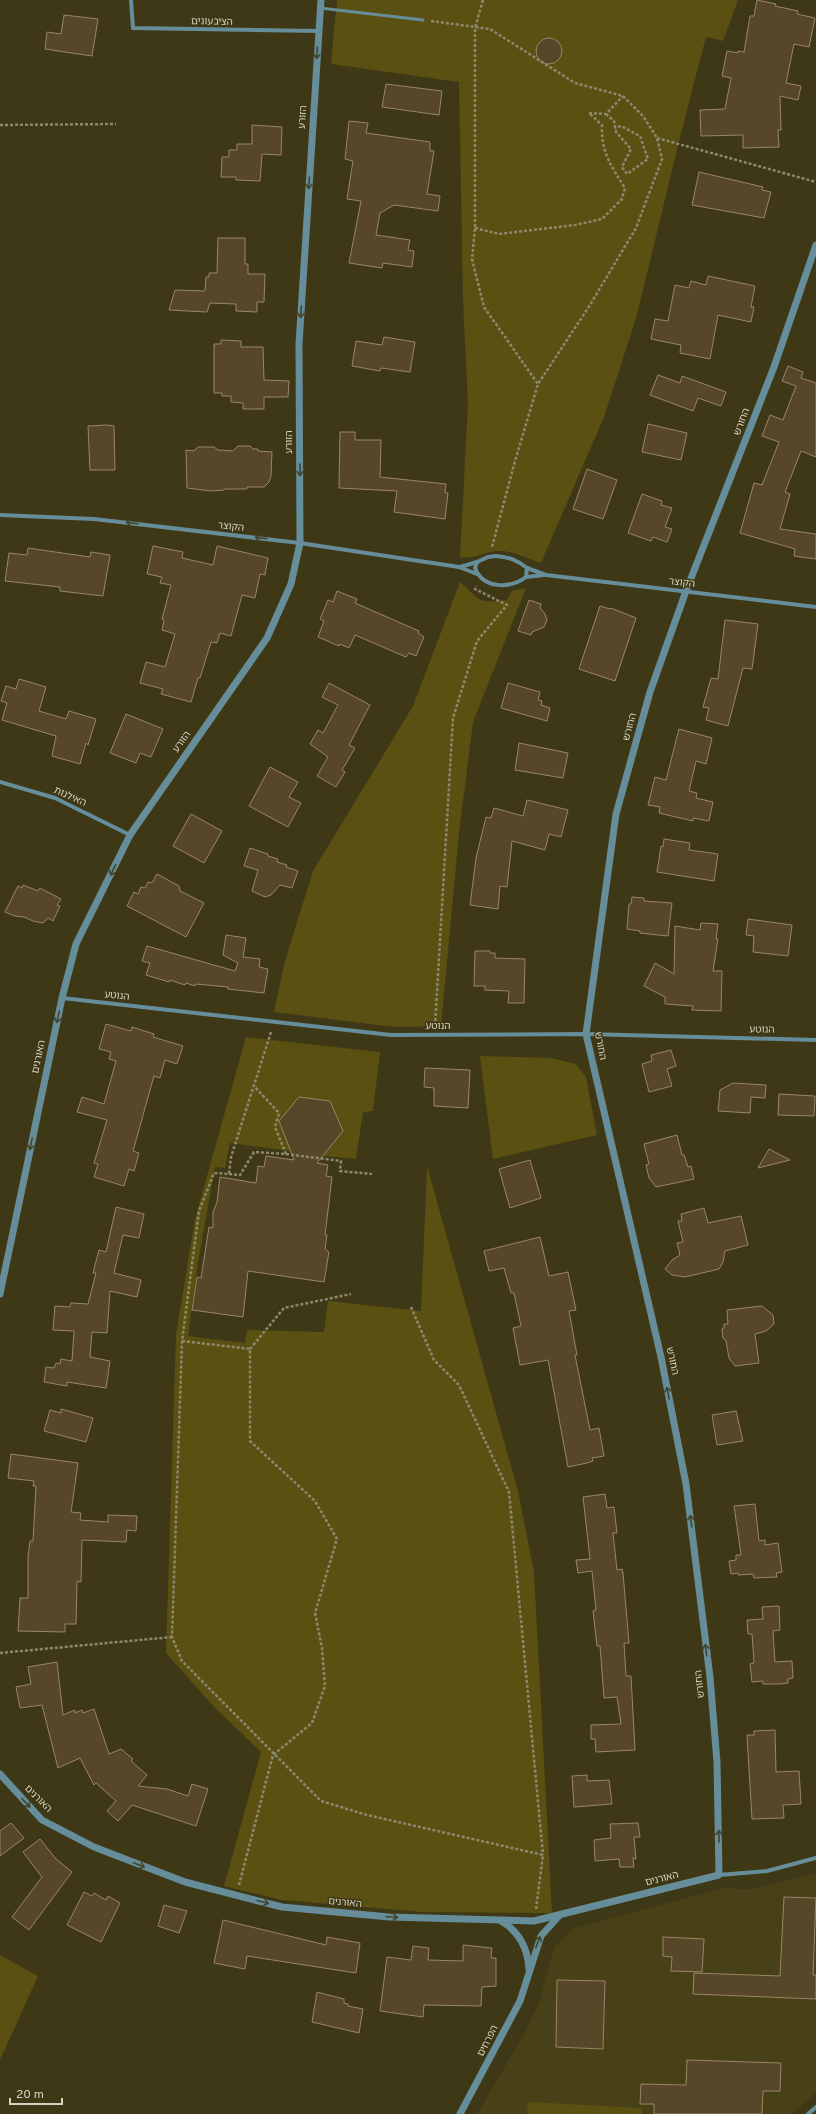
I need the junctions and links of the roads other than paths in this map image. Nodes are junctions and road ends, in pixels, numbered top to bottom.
1 (132, 0) edge
2 (321, 4) edge
3 (423, 20) road end
4 (319, 31) junction
5 (816, 245) edge
6 (0, 515) edge
7 (300, 543) junction
8 (477, 562) junction
9 (459, 567) junction
10 (527, 568) junction
11 (477, 574) junction
12 (546, 575) junction
13 (526, 577) junction
14 (686, 592) junction
15 (816, 607) edge
16 (0, 782) edge
17 (130, 835) junction
18 (62, 998) junction
19 (586, 1034) junction
20 (816, 1040) edge
21 (0, 1294) edge
22 (0, 1774) edge
23 (816, 1858) edge
24 (719, 1875) junction
25 (559, 1916) junction
26 (499, 1920) junction
27 (529, 1975) junction
28 (816, 2107) edge
29 (460, 2114) edge
30 (808, 2114) edge

1 - 4 street, הציבעונים
2 - 3 lane
2 - 4 street, הזורע
4 -> 7 street, הזורע
5 - 14 street, החורש
7 -> 6 street, הקוצר
7 - 9 street, הקוצר
7 - 17 street, הזורע
8 - 9 street, הקוצר
8 - 10 street, הקוצר
8 - 11 street
9 - 11 street, הקוצר
10 - 12 street, הקוצר
10 - 13 street
11 - 13 street, הקוצר
12 - 13 street, הקוצר
12 - 14 street, הקוצר
14 - 15 street, הקוצר
14 - 19 street, החורש
16 - 17 street, האילנות
17 -> 18 street, האורנים
18 - 19 street, הנוטע
18 -> 21 street, האורנים
19 - 20 street, הנוטע
24 -> 19 street, החורש
22 -> 26 street, האורנים
23 - 24 street
24 - 25 street, האורנים
25 - 26 street, האורנים
27 -> 25 street, הפרחים
26 - 27 street, הפרחים
27 - 29 street, הפרחים
28 - 30 street

